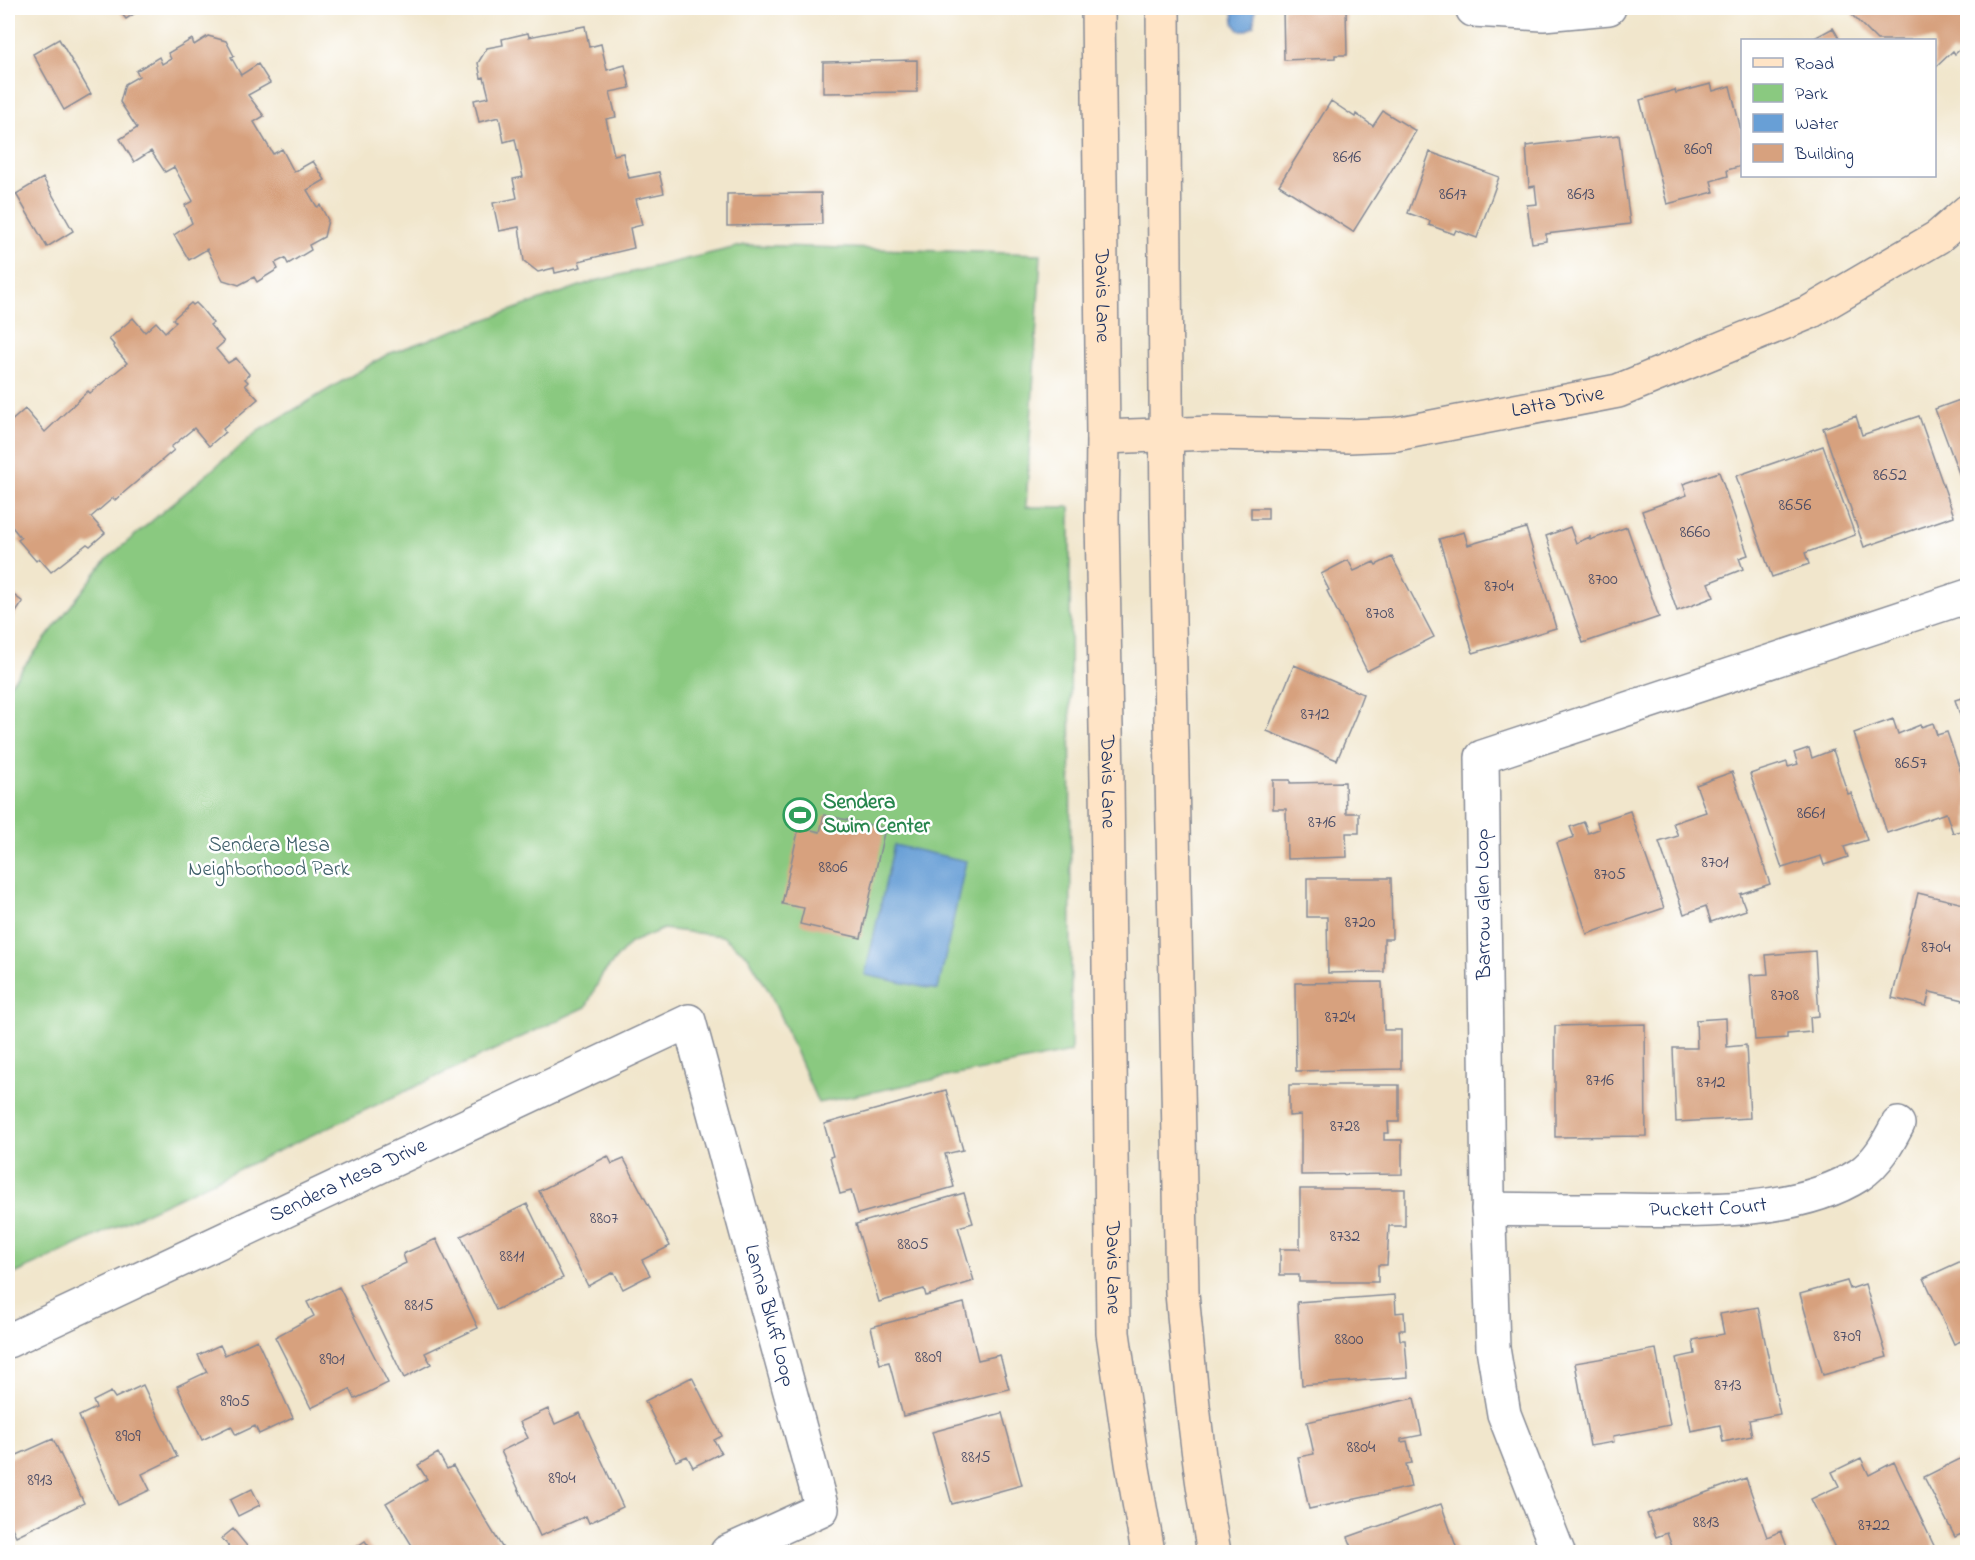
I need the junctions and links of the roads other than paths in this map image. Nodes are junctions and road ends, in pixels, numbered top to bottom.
1 (1098, 8) edge
2 (1163, 8) edge
3 (1609, 8) edge
4 (1473, 9) edge
5 (1968, 212) edge
6 (1167, 435) junction
7 (1103, 437) junction
8 (1968, 596) edge
9 (689, 1021) joint
10 (1898, 1124) dead end
11 (1488, 1209) junction
12 (8, 1341) edge
13 (727, 1552) edge
14 (1148, 1552) edge
15 (1214, 1552) edge
16 (1558, 1552) edge

1 - 7 main road, Davis Lane
2 - 6 main road
3 - 4 street
5 - 6 main road, Latta Drive
6 - 7 main road, Latta Drive
6 - 15 main road
7 - 14 main road, Davis Lane
8 - 11 street, Barrow Glen Loop
9 - 12 street, Sendera Mesa Drive
9 - 13 street, Lanna Bluff Loop
10 - 11 street, Puckett Court
11 - 16 street, Barrow Glen Loop

